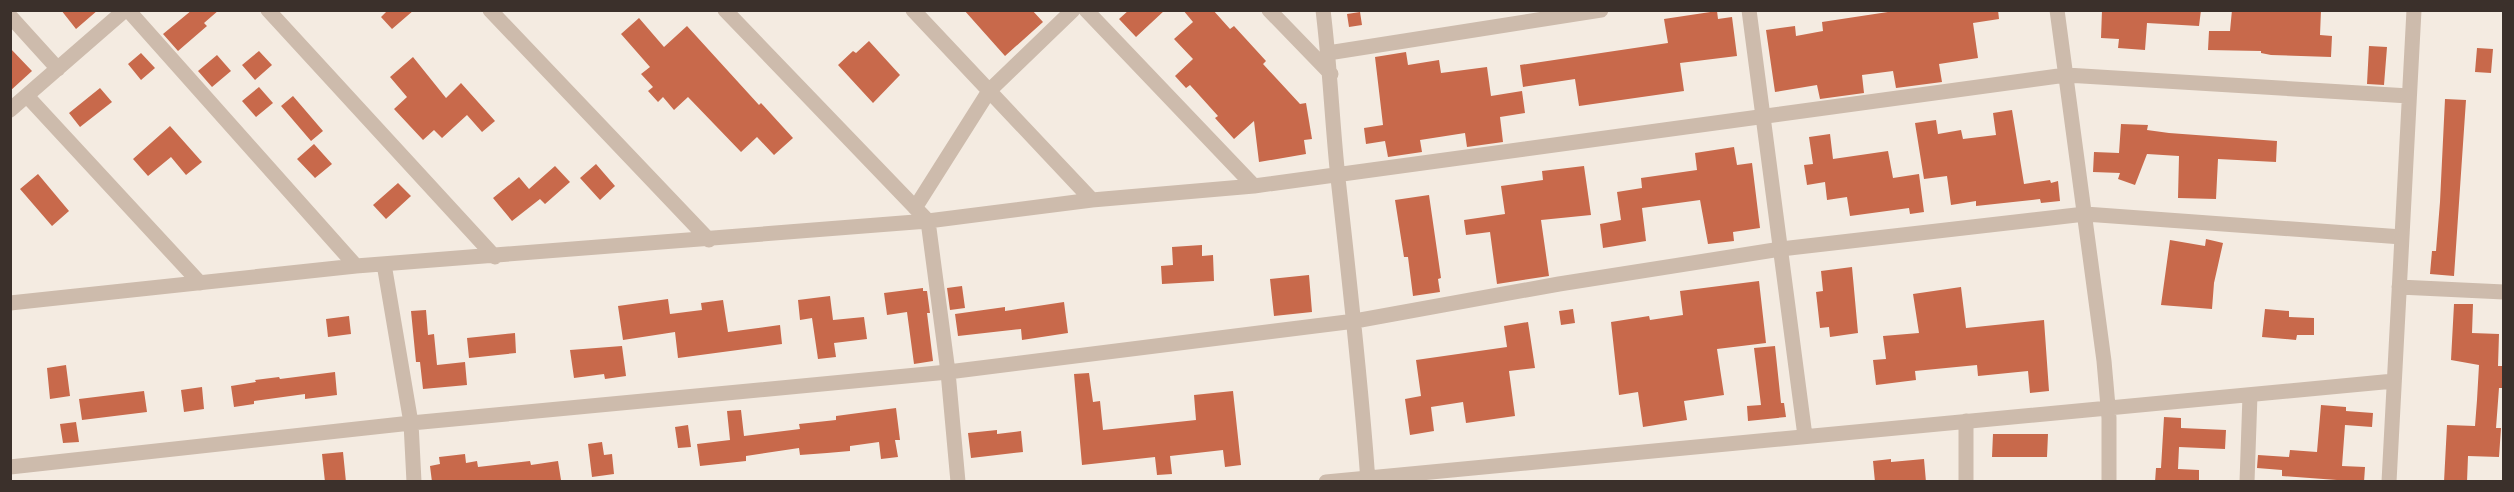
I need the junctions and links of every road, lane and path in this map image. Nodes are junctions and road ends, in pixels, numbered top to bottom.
1 (126, 10) edge
2 (268, 10) edge
3 (490, 10) edge
4 (725, 10) edge
5 (913, 10) edge
6 (1073, 10) edge
7 (1086, 10) edge
8 (1269, 10) edge
9 (1323, 10) edge
10 (1601, 10) edge
11 (1749, 10) edge
12 (2057, 10) edge
13 (2414, 10) edge
14 (10, 16) edge
15 (1328, 53) junction
16 (58, 69) junction
17 (1331, 74) junction
18 (2066, 75) junction
19 (989, 91) junction
20 (27, 96) junction
21 (2409, 96) junction
22 (10, 110) edge
23 (1764, 118) junction
24 (1337, 175) junction
25 (1254, 186) junction
26 (1092, 200) junction
27 (915, 208) junction
28 (2085, 214) junction
29 (928, 221) junction
30 (2402, 237) junction
31 (709, 240) junction
32 (1780, 249) junction
33 (495, 256) junction
34 (384, 264) junction
35 (356, 267) junction
36 (200, 283) junction
37 (2399, 287) junction
38 (2504, 292) edge
39 (10, 303) edge
40 (1355, 321) junction
41 (948, 372) junction
42 (2394, 381) junction
43 (2250, 394) junction
44 (2108, 408) junction
45 (1966, 422) junction
46 (411, 423) junction
47 (1805, 436) junction
48 (10, 466) edge
49 (1477, 467) junction
50 (1365, 480) edge
51 (414, 482) edge
52 (958, 482) edge
53 (1326, 482) edge
54 (1487, 482) edge
55 (1966, 482) edge
56 (2109, 482) edge
57 (2247, 482) edge
58 (2389, 482) edge

1 - 16 street
1 - 35 street
2 - 33 street
3 - 31 street
4 - 27 street
5 - 19 street
6 - 19 street
7 - 25 street
8 - 17 street
9 - 15 street
10 - 15 street
11 - 23 street
12 - 18 street
13 - 21 street
14 - 16 street
15 - 17 street
16 - 20 street
17 - 24 street
18 - 21 street
18 - 23 street
18 - 28 street
19 - 26 street
19 - 27 street
20 - 22 street
20 - 36 street
21 - 30 street
23 - 24 street
23 - 32 street
24 - 25 street
24 - 40 street
25 - 26 street
26 - 29 street
27 - 29 street
28 - 30 street
28 - 32 street
28 - 44 street
29 - 31 street
29 - 41 street
30 - 37 street
31 - 33 street
32 - 40 street
32 - 47 street
33 - 34 street
34 - 35 street
34 - 46 street
35 - 36 street
36 - 39 street
37 - 38 street
37 - 42 street
40 - 41 street
40 - 50 street
41 - 46 street
41 - 52 street
42 - 43 street
42 - 58 street
43 - 44 street
43 - 57 street
44 - 45 street
44 - 56 street
45 - 47 street
45 - 55 street
46 - 48 street
46 - 51 street
47 - 49 street
49 - 50 street
49 - 54 street
50 - 53 street

